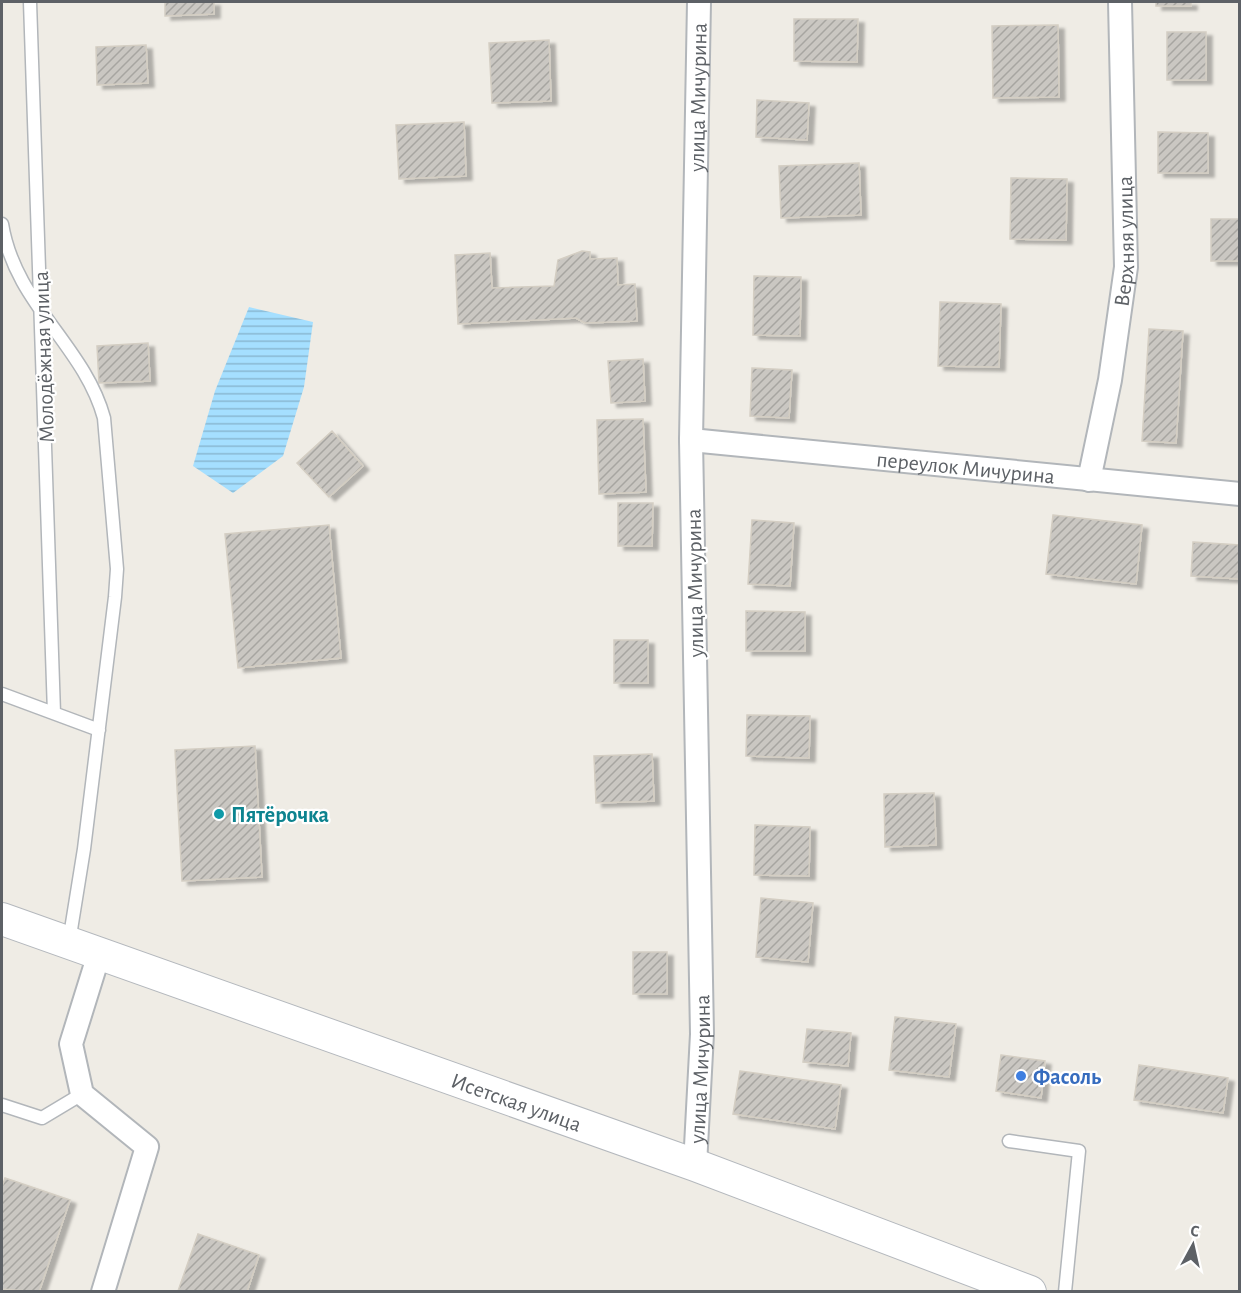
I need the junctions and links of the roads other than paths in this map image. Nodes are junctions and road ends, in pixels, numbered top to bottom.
1 (30, 2) edge
2 (699, 2) edge
3 (1120, 2) edge
4 (2, 224) edge
5 (42, 316) junction
6 (691, 440) junction
7 (1089, 480) junction
8 (1239, 494) edge
9 (2, 694) edge
10 (54, 713) junction
11 (99, 730) junction
12 (2, 919) edge
13 (69, 943) junction
14 (99, 954) junction
15 (82, 1094) junction
16 (2, 1105) edge
17 (1009, 1141) dead end
18 (695, 1165) junction
19 (103, 1292) edge
20 (1030, 1292) edge
21 (1065, 1292) edge

1 - 5 lane, Молодёжная улица
2 - 6 street, улица Мичурина
3 - 7 street, Верхняя улица
4 - 5 lane
5 - 10 lane, Молодёжная улица
5 - 11 lane
6 - 7 street, переулок Мичурина
6 - 18 street, улица Мичурина
7 - 8 street, переулок Мичурина
9 - 10 lane
10 - 11 lane
11 - 13 lane
12 - 13 main road, Исетская улица
13 - 14 main road, Исетская улица
14 - 15 street
14 - 18 main road, Исетская улица
15 - 16 lane
15 - 19 street
17 - 21 lane
18 - 20 main road, Исетская улица

